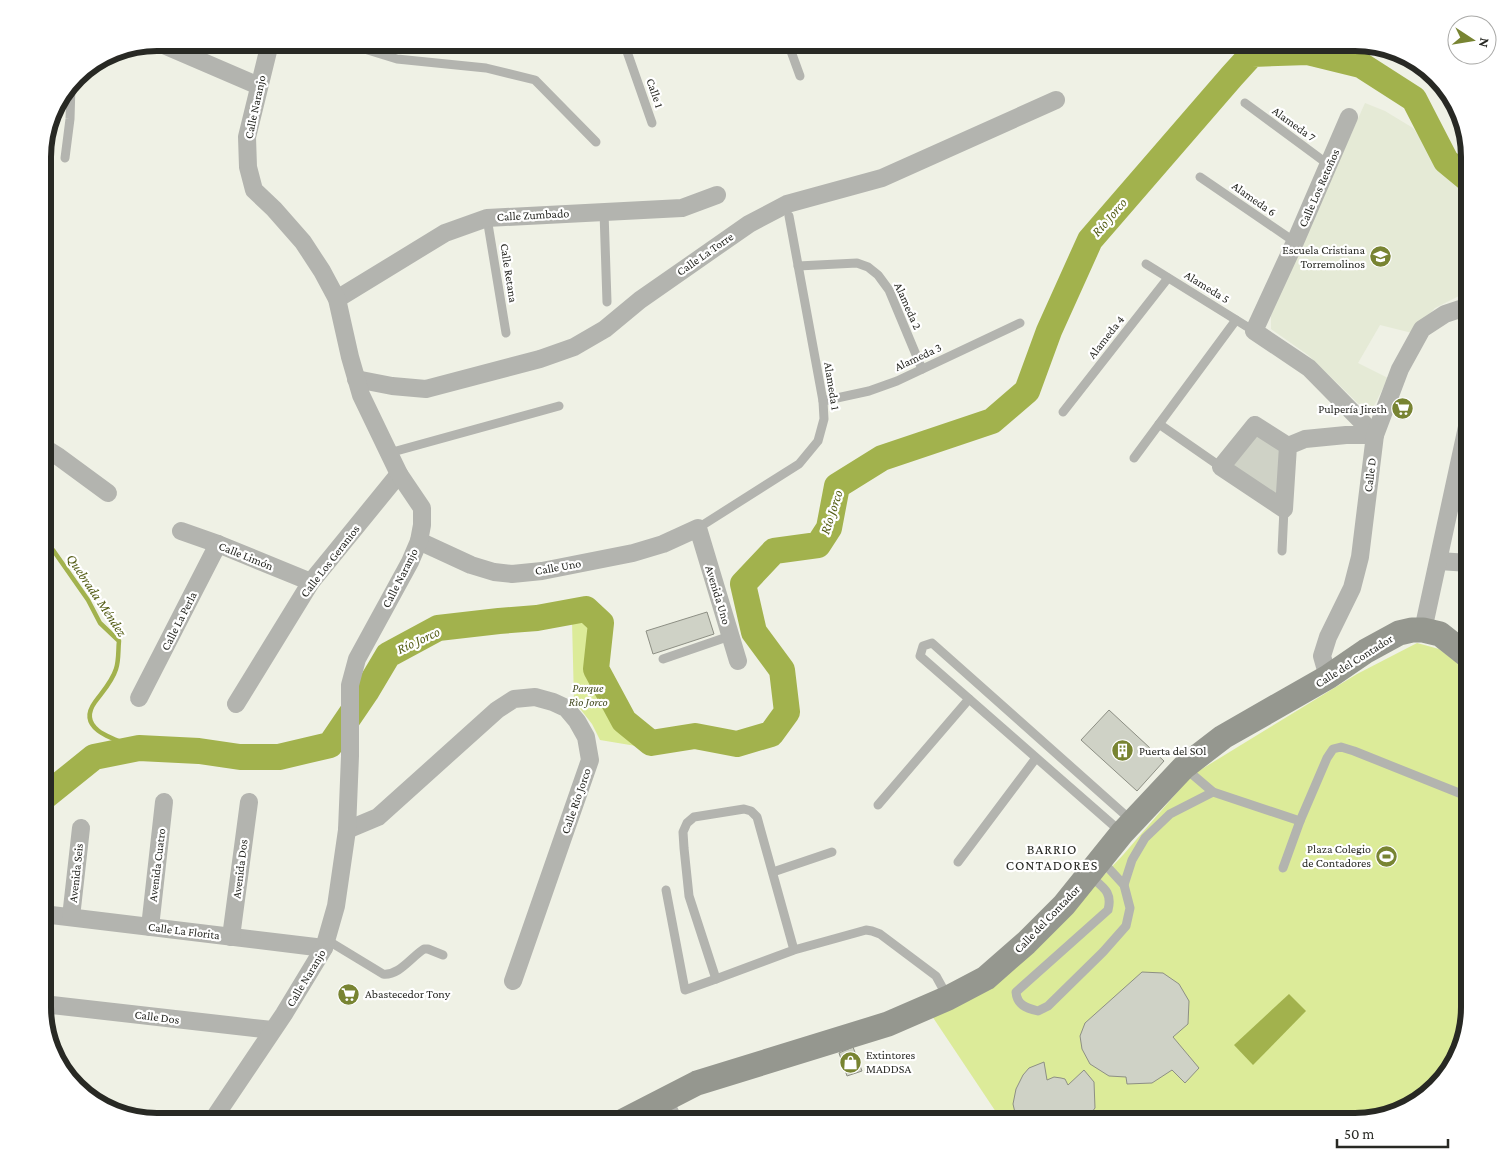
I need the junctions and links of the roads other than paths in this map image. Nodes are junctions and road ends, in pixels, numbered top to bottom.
1 (179, 51) edge
2 (268, 51) edge
3 (373, 51) edge
4 (627, 51) edge
5 (791, 51) edge
6 (800, 76) dead end
7 (259, 86) junction
8 (70, 97) edge
9 (1056, 100) dead end
10 (1245, 103) dead end
11 (1349, 118) dead end
12 (652, 123) dead end
13 (596, 142) dead end
14 (65, 158) dead end
15 (1329, 165) junction
16 (1200, 177) dead end
17 (717, 195) dead end
18 (604, 212) junction
19 (789, 216) dead end
20 (487, 218) junction
21 (1295, 242) junction
22 (1146, 264) dead end
23 (798, 266) junction
24 (1168, 278) junction
25 (337, 299) junction
26 (607, 302) dead end
27 (1461, 309) edge
28 (1236, 320) junction
29 (1020, 323) dead end
30 (1254, 331) junction
31 (506, 333) dead end
32 (922, 369) junction
33 (356, 379) junction
34 (823, 401) junction
35 (559, 406) dead end
36 (1063, 412) dead end
37 (1159, 424) junction
38 (1375, 435) junction
39 (1288, 446) junction
40 (51, 452) edge
41 (389, 454) junction
42 (1461, 456) edge
43 (1134, 458) dead end
44 (1221, 467) junction
45 (399, 474) junction
46 (108, 493) dead end
47 (1284, 509) junction
48 (698, 528) junction
49 (181, 531) dead end
50 (419, 541) junction
51 (218, 544) junction
52 (1282, 551) dead end
53 (1439, 561) junction
54 (1461, 562) edge
55 (311, 582) junction
56 (1423, 630) junction
57 (730, 636) junction
58 (1461, 650) edge
59 (663, 659) dead end
60 (738, 661) dead end
61 (1328, 677) junction
62 (139, 698) dead end
63 (969, 699) junction
64 (236, 704) dead end
65 (1036, 758) junction
66 (1184, 766) junction
67 (1213, 792) junction
68 (1461, 793) edge
69 (164, 802) dead end
70 (249, 802) dead end
71 (878, 805) dead end
72 (1300, 821) junction
73 (1127, 827) junction
74 (81, 828) dead end
75 (347, 830) junction
76 (832, 852) dead end
77 (958, 862) dead end
78 (1095, 867) junction
79 (1283, 868) dead end
80 (773, 872) junction
81 (1124, 885) junction
82 (666, 890) dead end
83 (51, 915) edge
84 (71, 917) junction
85 (150, 927) junction
86 (232, 937) junction
87 (326, 944) junction
88 (794, 950) junction
89 (443, 956) dead end
90 (716, 978) junction
91 (513, 981) dead end
92 (948, 998) junction
93 (51, 1005) edge
94 (272, 1030) junction
95 (669, 1111) edge
96 (218, 1113) edge

1 - 7 street
2 - 7 street, Calle Naranjo
3 - 13 lane
4 - 12 lane, Calle 1
5 - 6 lane
7 - 25 street, Calle Naranjo
8 - 14 lane
9 - 33 street, Calle La Torre
10 - 15 lane, Alameda 7
11 - 15 street, Calle Los Retoños
15 - 21 street, Calle Los Retoños
16 - 21 lane, Alameda 6
17 - 18 street, Calle Zumbado
18 - 20 street, Calle Zumbado
18 - 26 lane
19 - 23 lane, Alameda 1
20 - 25 street, Calle Zumbado
20 - 31 lane, Calle Retana
21 - 30 street, Calle Los Retoños
22 - 24 lane, Alameda 5
23 - 32 lane, Alameda 2
23 - 34 lane, Alameda 1
24 - 28 lane, Alameda 5
24 - 36 lane, Alameda 4
25 - 33 street, Calle Naranjo
27 - 38 street, Calle D
28 - 30 lane, Alameda 5
28 - 37 lane
29 - 32 lane, Alameda 3
30 - 38 street
32 - 34 lane, Alameda 3
33 - 41 street, Calle Naranjo
34 - 48 lane, Alameda 1
35 - 41 lane
37 - 43 lane
37 - 44 lane
38 - 39 street
38 - 61 street, Calle D
39 - 44 street
39 - 47 street
40 - 46 street
41 - 45 street, Calle Naranjo
42 - 53 street
44 - 47 street
45 - 50 street, Calle Naranjo
45 - 55 street, Calle Los Geranios
47 - 52 lane
48 - 50 street, Calle Uno
48 - 57 street, Avenida Uno
49 - 51 street, Calle Limón
50 - 75 street, Calle Naranjo
51 - 55 street, Calle Limón
51 - 62 street, Calle La Perla
53 - 54 street
53 - 56 street
55 - 64 street, Calle Los Geranios
56 - 58 street, Calle del Contador
56 - 61 street, Calle del Contador
57 - 59 lane
57 - 60 street, Avenida Uno
61 - 66 street, Calle del Contador
63 - 65 lane
63 - 71 lane
63 - 73 lane
65 - 73 lane
65 - 77 lane
66 - 67 lane
66 - 73 street, Calle del Contador
67 - 72 lane
67 - 81 lane
68 - 72 lane
69 - 85 street, Avenida Cuatro
70 - 86 street, Avenida Dos
72 - 79 lane
73 - 78 street, Calle del Contador
74 - 84 street, Avenida Seis
75 - 87 street, Calle Naranjo
75 - 91 street, Calle Río Jorco
76 - 80 lane
78 - 81 lane
78 - 81 lane
78 - 92 street, Calle del Contador
80 - 88 lane
80 - 90 lane
82 - 90 lane
83 - 84 street, Calle La Florita
84 - 85 street, Calle La Florita
85 - 86 street, Calle La Florita
86 - 87 street, Calle La Florita
87 - 89 lane
87 - 94 street, Calle Naranjo
88 - 90 lane
88 - 92 lane
92 - 95 street, Calle del Contador
93 - 94 street, Calle Dos
94 - 96 street, Calle Naranjo

